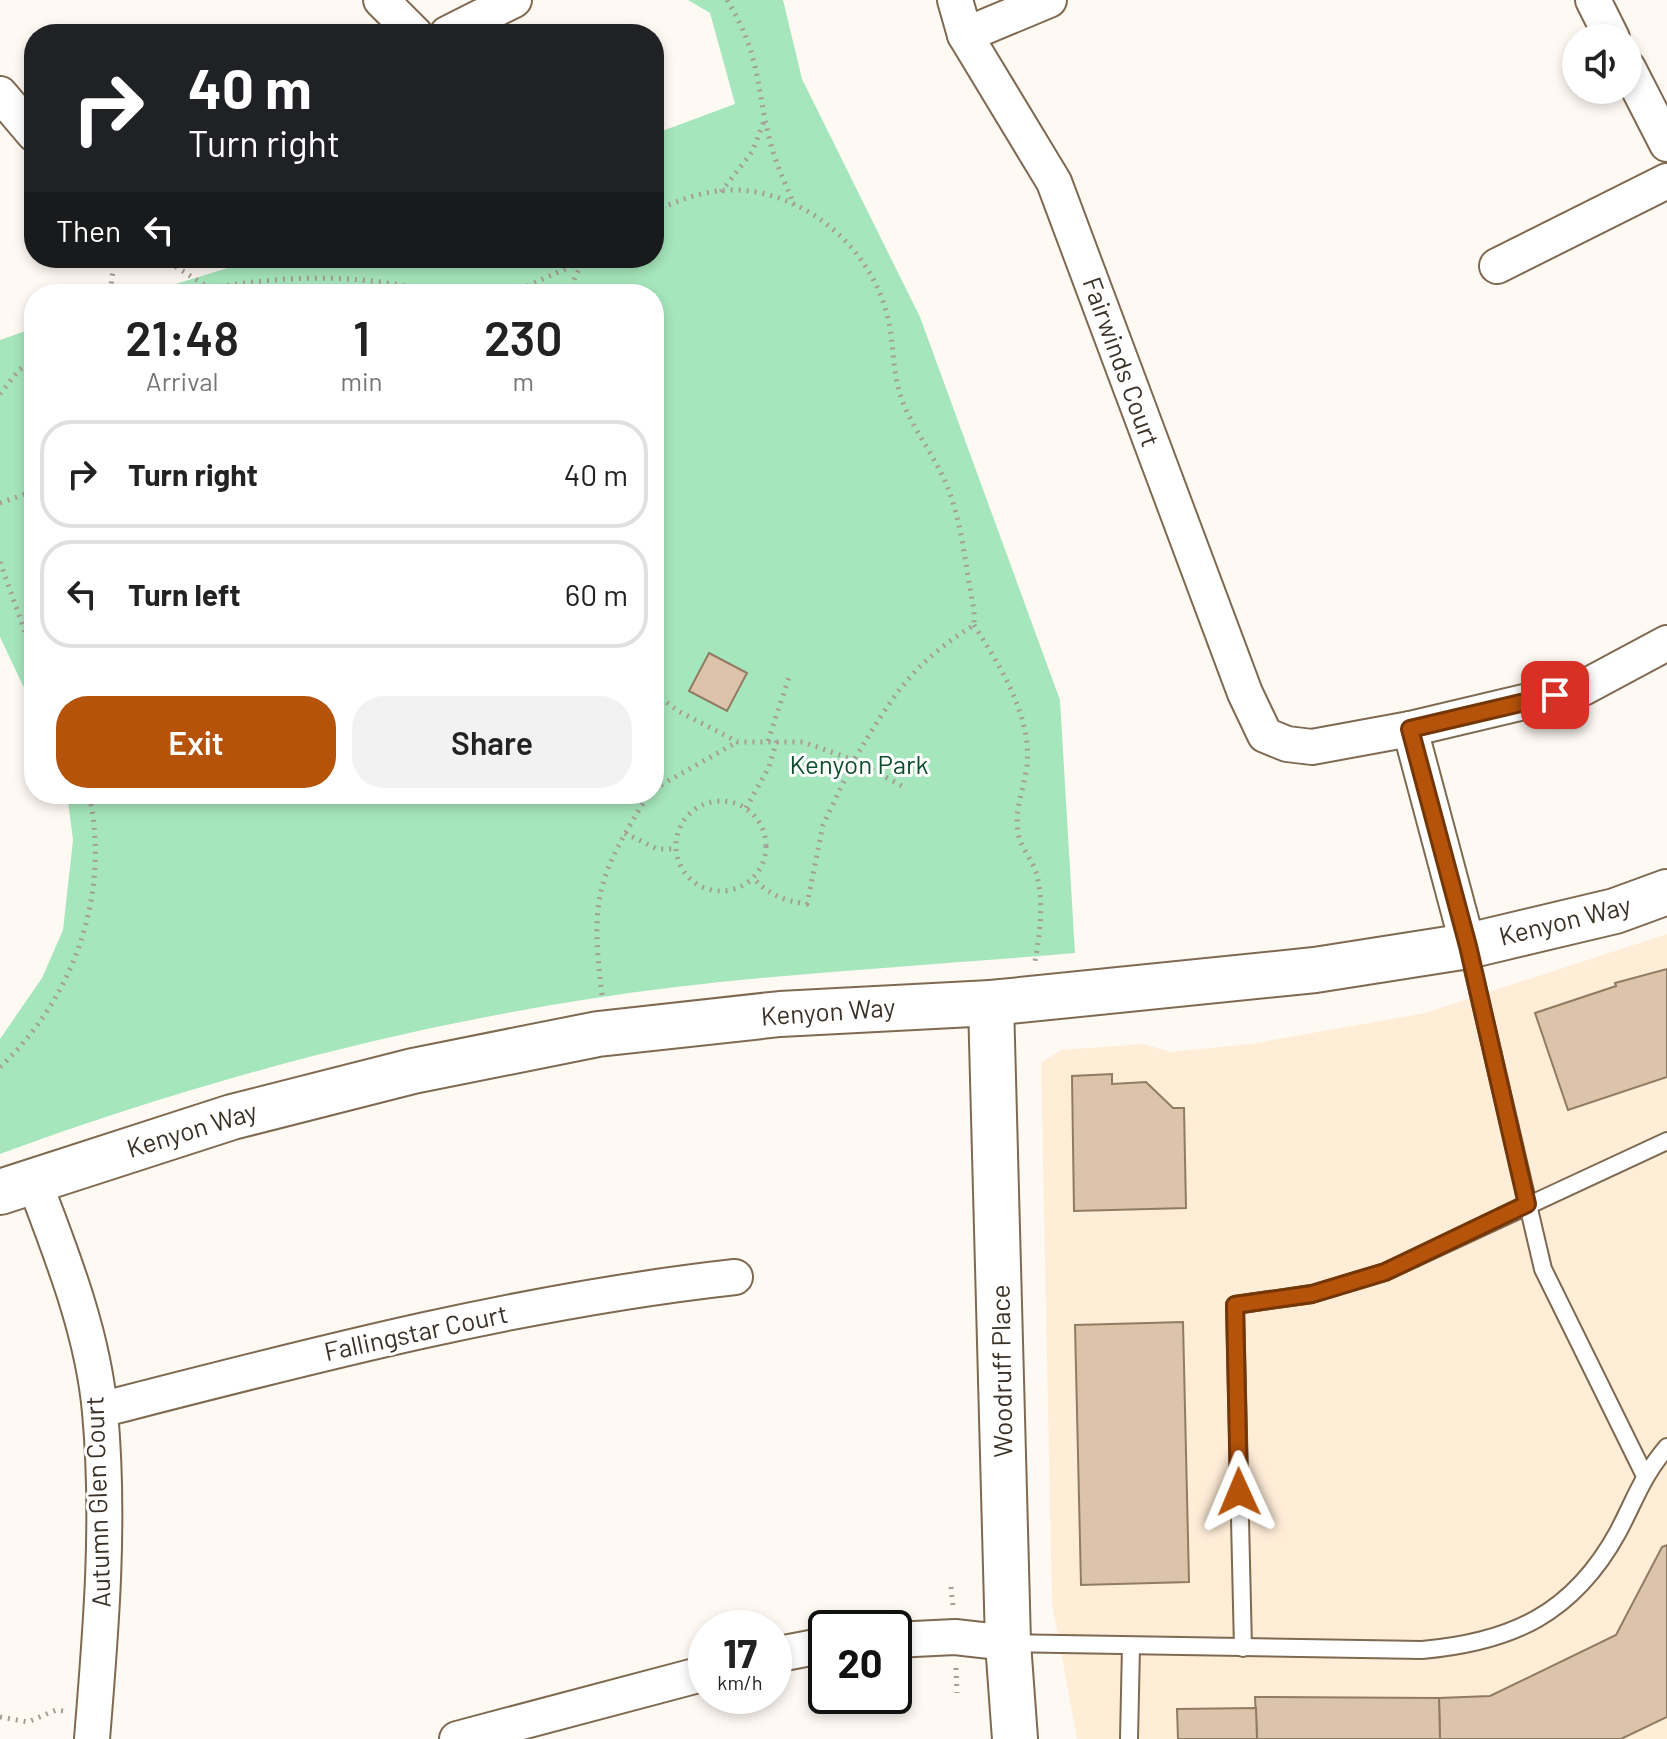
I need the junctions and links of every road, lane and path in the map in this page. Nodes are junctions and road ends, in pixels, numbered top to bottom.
1 (381, 0) edge
2 (514, 0) edge
3 (727, 0) edge
4 (955, 0) edge
5 (1049, 0) edge
6 (1593, 0) edge
7 (405, 24) edge
8 (467, 24) edge
9 (1605, 24) edge
10 (965, 35) junction
11 (0, 94) edge
12 (1642, 95) edge
13 (765, 118) junction
14 (24, 122) edge
15 (1667, 144) edge
16 (1667, 181) edge
17 (721, 192) junction
18 (795, 206) junction
19 (664, 207) edge
20 (1497, 266) dead end
21 (178, 268) edge
22 (566, 268) edge
23 (203, 284) edge
24 (242, 284) edge
25 (389, 284) edge
26 (531, 284) edge
27 (24, 366) edge
28 (0, 394) edge
29 (24, 495) edge
30 (0, 503) edge
31 (0, 562) edge
32 (974, 625) junction
33 (24, 629) edge
34 (1667, 643) edge
35 (789, 677) dead end
36 (664, 700) edge
37 (1410, 729) junction
38 (777, 740) junction
39 (768, 741) junction
40 (738, 742) junction
41 (854, 760) junction
42 (664, 783) edge
43 (902, 786) dead end
44 (90, 804) edge
45 (643, 804) edge
46 (746, 808) junction
47 (625, 833) junction
48 (676, 849) junction
49 (753, 878) junction
50 (1667, 892) edge
51 (1468, 946) junction
52 (1035, 964) dead end
53 (603, 1002) dead end
54 (991, 1003) junction
55 (0, 1067) edge
56 (1667, 1141) edge
57 (16, 1186) edge
58 (1527, 1204) junction
59 (735, 1277) dead end
60 (100, 1410) junction
61 (1667, 1447) edge
62 (1644, 1474) junction
63 (912, 1639) edge
64 (1008, 1643) junction
65 (1131, 1646) junction
66 (1243, 1648) junction
67 (688, 1678) edge
68 (70, 1712) dead end
69 (0, 1717) edge
70 (92, 1739) edge
71 (457, 1739) edge
72 (1015, 1739) edge
73 (1129, 1739) edge

1 - 7 street
2 - 8 street
3 - 13 path
4 - 10 street, Fairwinds Court
5 - 10 street
6 - 9 street
10 - 37 street, Fairwinds Court
11 - 14 street
12 - 15 street
13 - 17 path
13 - 18 path
16 - 20 street
17 - 18 path
17 - 19 path
18 - 32 path
21 - 23 path
22 - 26 path
24 - 25 path
27 - 28 path
29 - 30 path
31 - 33 path
32 - 41 path
32 - 52 path
34 - 37 street
35 - 39 path
36 - 40 path
37 - 51 street
38 - 39 path
38 - 41 path
38 - 46 path
39 - 40 path
40 - 42 path
41 - 43 path
41 - 49 path
44 - 55 path
45 - 47 path
46 - 48 path
46 - 49 path
47 - 48 path
47 - 53 path
48 - 49 path
50 - 51 street, Kenyon Way
51 - 54 street, Kenyon Way
51 - 58 lane
54 - 57 street, Kenyon Way
54 - 64 street, Woodruff Place
56 - 58 lane
57 - 60 street, Autumn Glen Court
58 - 62 lane
58 - 66 lane
59 - 60 street, Fallingstar Court
60 - 70 street, Autumn Glen Court
61 - 62 lane
62 - 66 lane
63 - 64 street
64 - 65 lane
64 - 72 street, Woodruff Place
65 - 66 lane
65 - 73 lane
67 - 71 street
68 - 69 path

